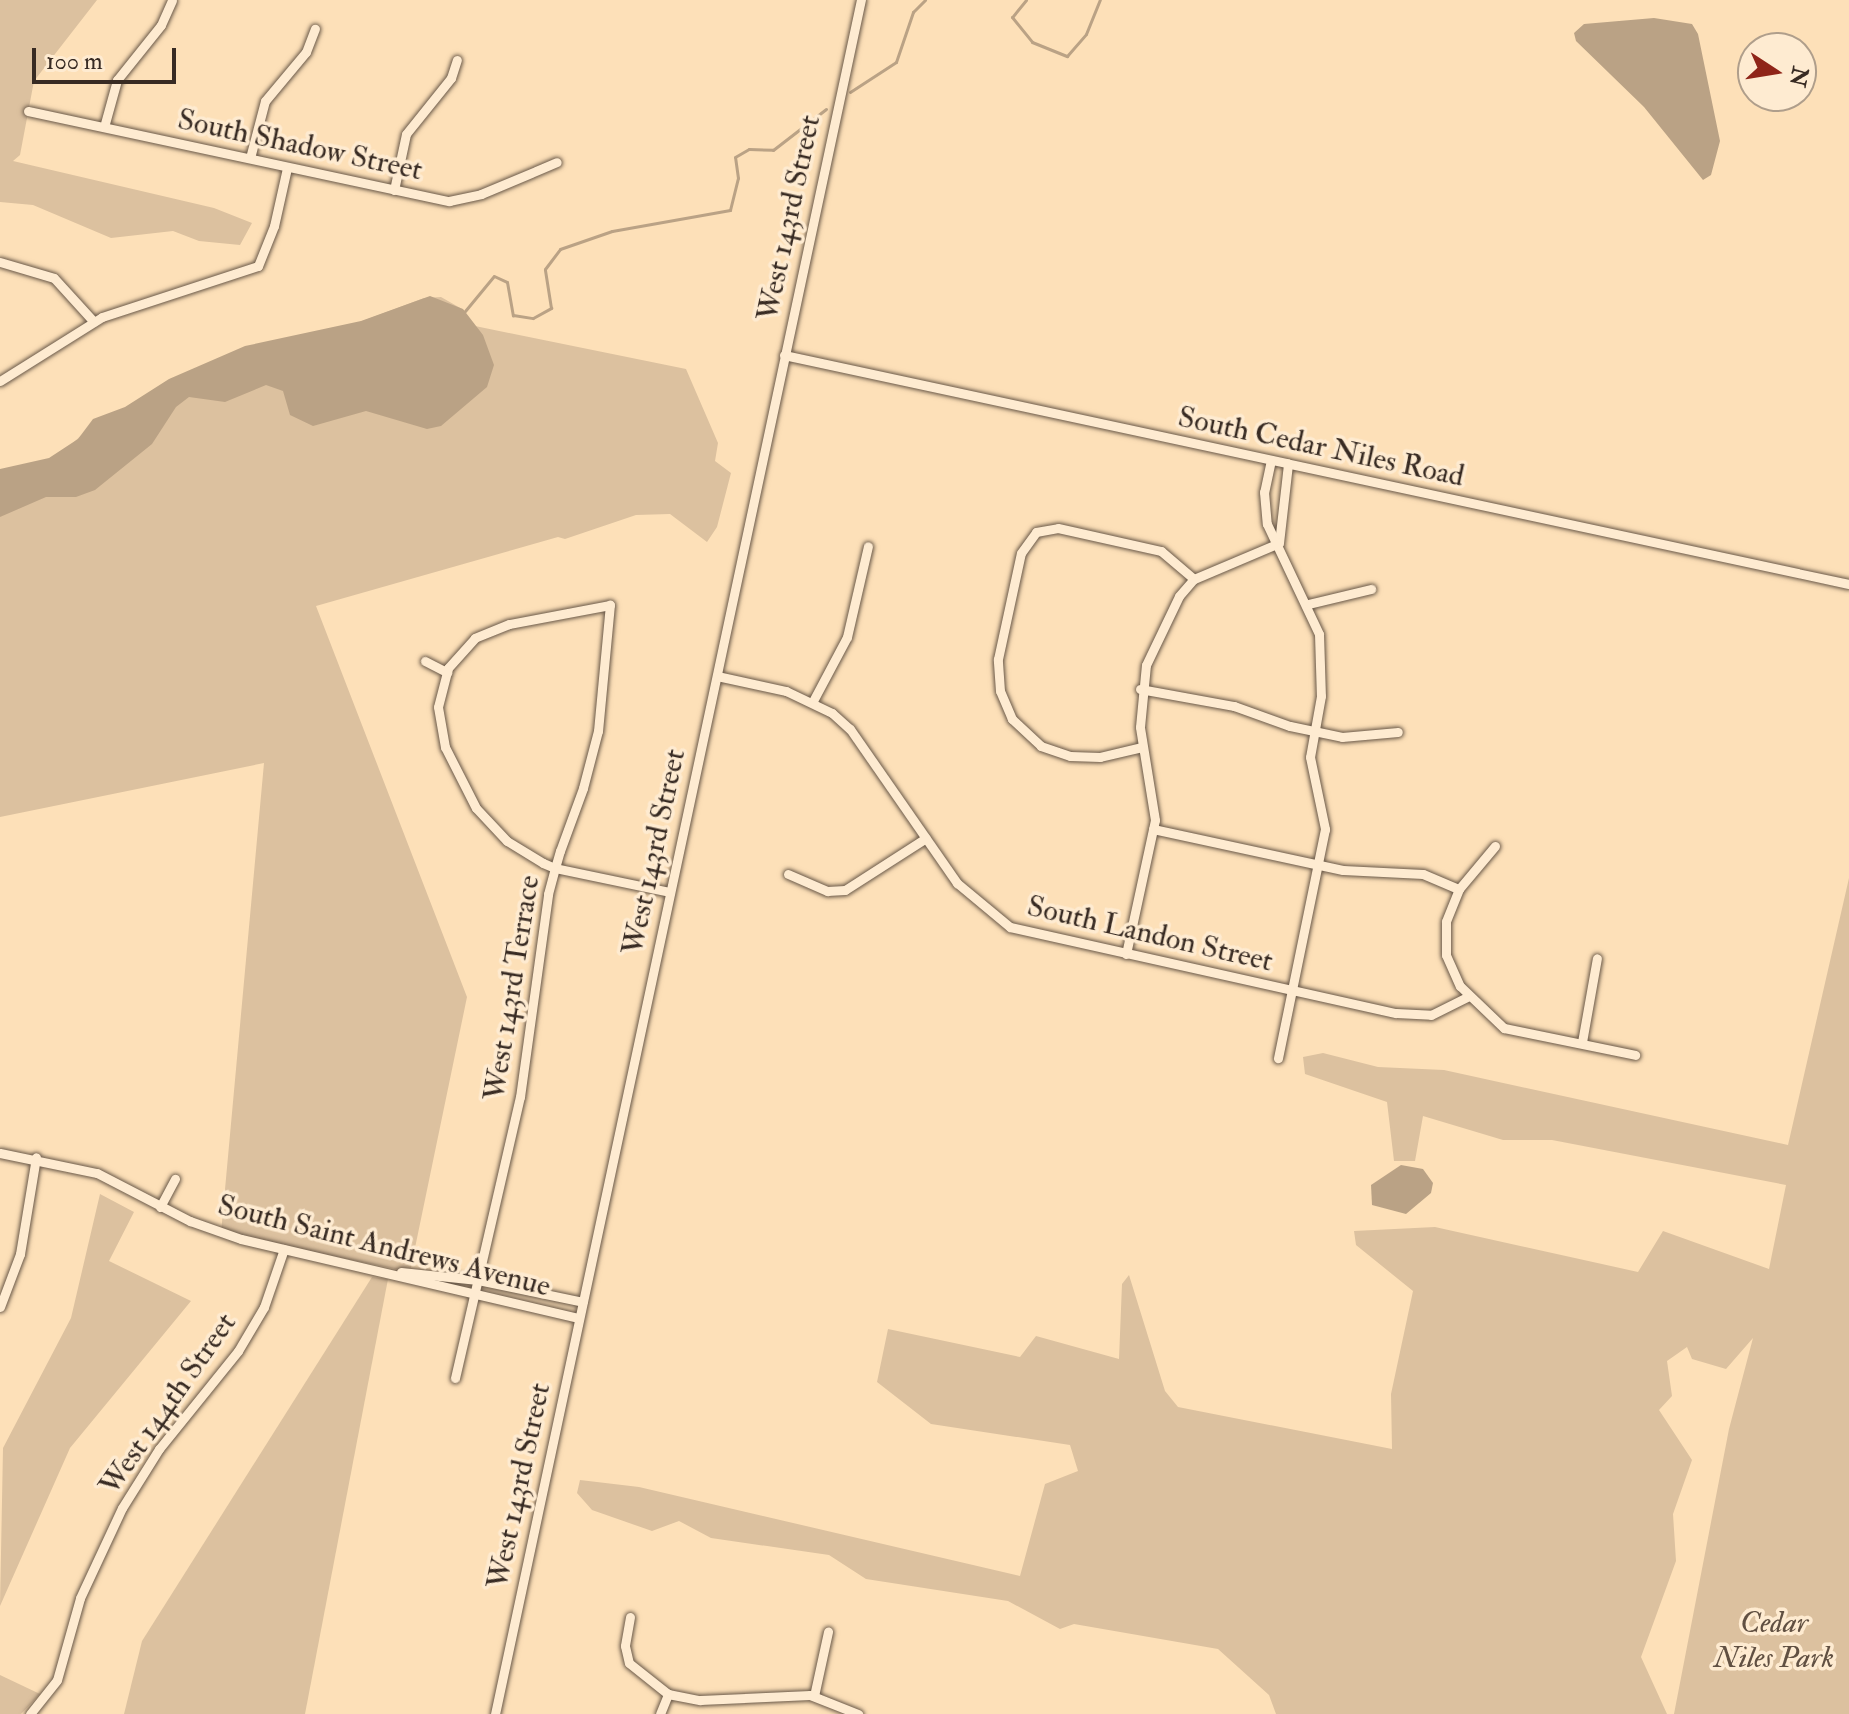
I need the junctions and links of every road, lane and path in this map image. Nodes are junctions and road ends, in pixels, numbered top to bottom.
1 (172, 0) edge
2 (861, 0) edge
3 (315, 29) dead end
4 (457, 60) dead end
5 (28, 111) dead end
6 (104, 127) junction
7 (250, 158) junction
8 (557, 162) dead end
9 (287, 168) junction
10 (394, 190) junction
11 (0, 262) edge
12 (94, 322) junction
13 (784, 355) junction
14 (0, 381) edge
15 (1271, 460) junction
16 (1288, 464) junction
17 (1279, 543) junction
18 (868, 546) dead end
19 (1194, 579) junction
20 (1849, 584) edge
21 (1371, 589) dead end
22 (1308, 604) junction
23 (425, 661) dead end
24 (447, 672) junction
25 (717, 676) junction
26 (1140, 689) junction
27 (813, 701) junction
28 (1314, 732) junction
29 (1398, 732) dead end
30 (1142, 747) junction
31 (1153, 829) junction
32 (926, 838) junction
33 (1495, 846) dead end
34 (1320, 866) junction
35 (555, 868) junction
36 (788, 874) dead end
37 (1459, 889) junction
38 (670, 892) junction
39 (1126, 954) junction
40 (1597, 958) dead end
41 (1292, 991) junction
42 (1469, 996) junction
43 (1582, 1042) junction
44 (1635, 1055) dead end
45 (1278, 1058) dead end
46 (0, 1153) edge
47 (36, 1157) junction
48 (175, 1179) dead end
49 (160, 1207) junction
50 (284, 1249) junction
51 (389, 1272) junction
52 (478, 1280) junction
53 (476, 1297) junction
54 (583, 1302) junction
55 (0, 1307) edge
56 (579, 1318) junction
57 (455, 1378) dead end
58 (630, 1617) dead end
59 (828, 1632) dead end
60 (668, 1694) junction
61 (814, 1696) junction
62 (30, 1714) edge
63 (495, 1714) edge
64 (660, 1714) edge
65 (858, 1714) edge

1 - 6 street
2 - 13 street, West 143rd Street
3 - 7 street
4 - 10 street
5 - 6 street, South Shadow Street
6 - 7 street, South Shadow Street
7 - 9 street, South Shadow Street
8 - 10 street, South Shadow Street
9 - 10 street, South Shadow Street
9 - 12 street
11 - 12 street
12 - 14 street
13 - 15 street, South Cedar Niles Road
13 - 25 street, West 143rd Street
15 - 16 street, South Cedar Niles Road
15 - 17 street
16 - 17 street
16 - 20 street, South Cedar Niles Road
17 - 19 street
17 - 22 street
18 - 27 street
19 - 26 street
19 - 30 street
21 - 22 street
22 - 28 street
23 - 24 street
24 - 35 street
24 - 35 street, West 143rd Terrace
25 - 27 street, South Landon Street
25 - 38 street, West 143rd Street
26 - 28 street
26 - 30 street
27 - 32 street, South Landon Street
28 - 29 street
28 - 34 street
30 - 31 street
31 - 34 street
31 - 39 street
32 - 36 street
32 - 39 street, South Landon Street
33 - 37 street
34 - 37 street
34 - 41 street
35 - 38 street
35 - 52 street, West 143rd Terrace
37 - 42 street
38 - 54 street, West 143rd Street
39 - 41 street, South Landon Street
40 - 43 street
41 - 42 street, South Landon Street
41 - 45 street
42 - 43 street
43 - 44 street
46 - 47 street, South Saint Andrews Avenue
47 - 49 street, South Saint Andrews Avenue
47 - 55 street
48 - 49 street
49 - 50 street, South Saint Andrews Avenue
50 - 51 street, South Saint Andrews Avenue
50 - 62 street, West 144th Street
51 - 52 street
51 - 53 street, South Saint Andrews Avenue
52 - 53 street, West 143rd Terrace
52 - 54 street
53 - 56 street, South Saint Andrews Avenue
53 - 57 street, West 143rd Terrace
54 - 56 street, West 143rd Street
56 - 63 street, West 143rd Street
58 - 60 street
59 - 61 street
60 - 61 street
60 - 64 street
61 - 65 street

